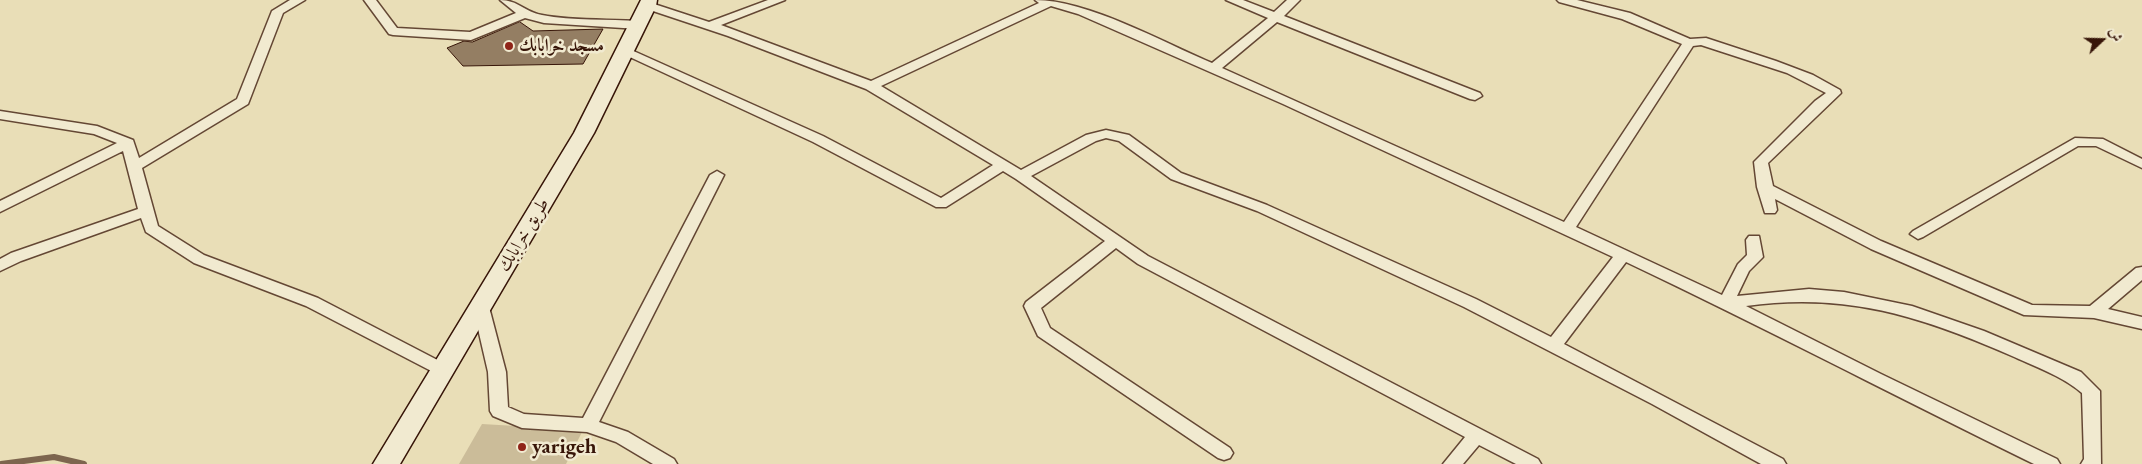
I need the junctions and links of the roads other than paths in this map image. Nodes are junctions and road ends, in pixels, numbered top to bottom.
1 (299, 0) edge
2 (370, 0) edge
3 (506, 0) edge
4 (779, 0) edge
5 (1232, 0) edge
6 (1294, 0) edge
7 (1563, 0) edge
8 (1045, 2) edge
9 (646, 10) edge
10 (524, 14) junction
11 (1276, 17) junction
12 (708, 26) junction
13 (1689, 43) junction
14 (625, 52) junction
15 (1213, 69) junction
16 (871, 86) junction
17 (1474, 96) dead end
18 (0, 115) edge
19 (128, 143) junction
20 (2142, 164) edge
21 (1004, 165) junction
22 (135, 166) junction
23 (717, 175) dead end
24 (1021, 176) junction
25 (1764, 187) junction
26 (0, 207) edge
27 (1770, 210) dead end
28 (147, 211) junction
29 (1567, 229) junction
30 (1918, 234) dead end
31 (1754, 240) dead end
32 (1115, 241) junction
33 (1623, 255) junction
34 (0, 266) edge
35 (2142, 272) edge
36 (1726, 303) junction
37 (481, 307) junction
38 (2094, 312) junction
39 (2142, 323) edge
40 (1553, 346) junction
41 (443, 370) junction
42 (588, 425) junction
43 (1477, 435) junction
44 (1224, 453) dead end
45 (386, 464) edge
46 (668, 464) edge
47 (1452, 464) edge
48 (1532, 464) edge
49 (1777, 464) edge
50 (2051, 464) edge
51 (2090, 464) edge

1 - 22 street
2 - 10 street
3 - 10 street
4 - 12 street
5 - 11 street
6 - 11 street
7 - 13 street
8 - 15 street
8 - 16 street
9 - 10 street
9 - 12 street
9 - 14 main road, طريق خرابابك
11 - 15 street
11 - 17 street
12 - 16 street
13 - 25 street
13 - 29 street
14 - 21 street
14 - 37 main road, طريق خرابابك
15 - 29 street
16 - 21 street
18 - 19 street
19 - 22 street
19 - 26 street
20 - 30 street
21 - 24 street
22 - 28 street
23 - 42 street
24 - 32 street
24 - 40 street
25 - 27 street
25 - 38 street
28 - 34 street
28 - 41 street
29 - 33 street
31 - 36 street
32 - 43 street
32 - 44 street
33 - 36 street
33 - 40 street
35 - 38 street
36 - 50 street
36 - 51 street
37 - 41 main road, طريق خرابابك
37 - 42 street
38 - 39 street
40 - 49 street
41 - 45 main road, طريق خرابابك
42 - 46 street
43 - 47 street
43 - 48 street

